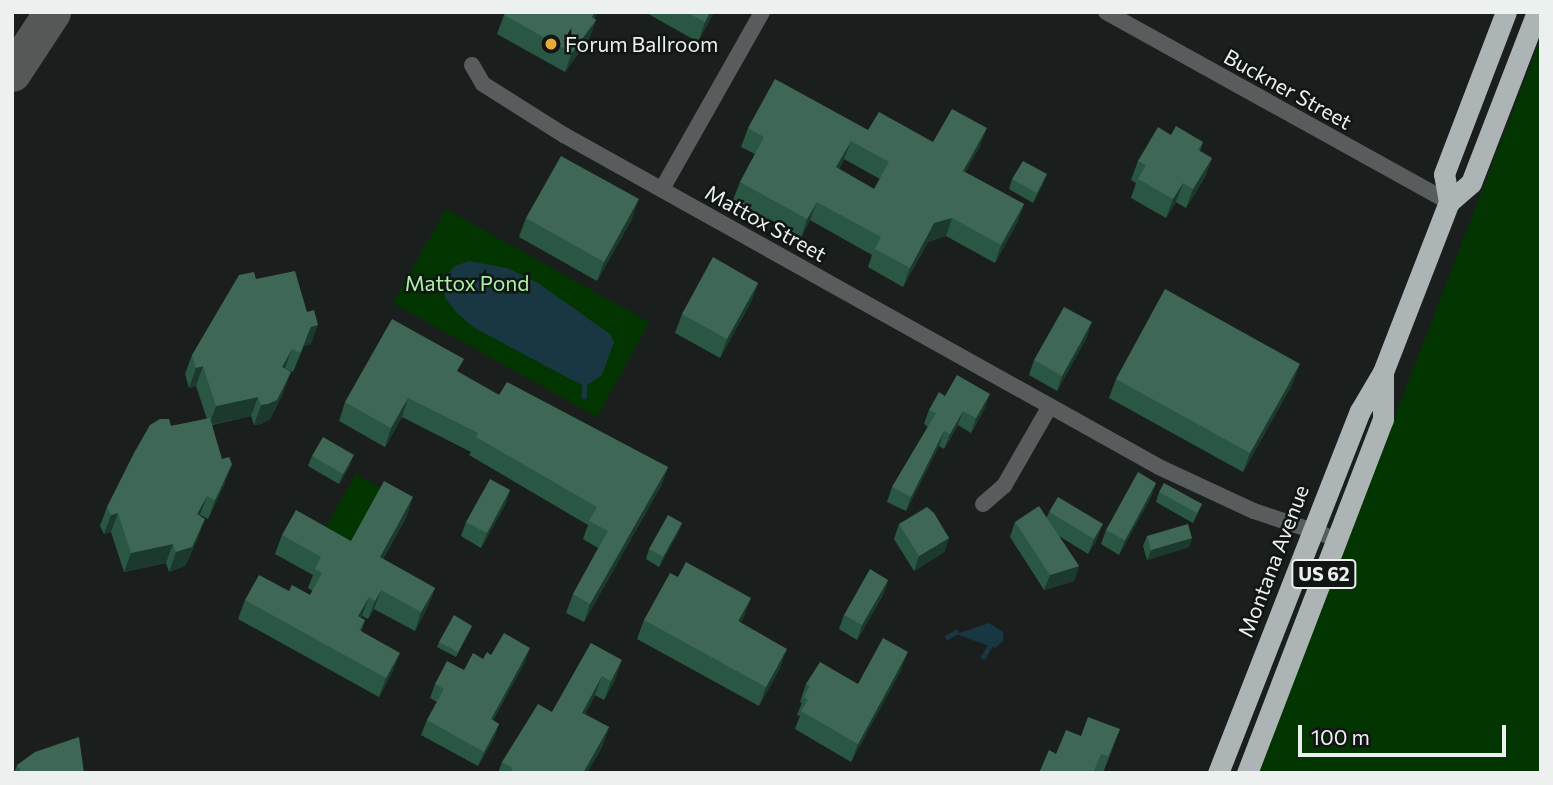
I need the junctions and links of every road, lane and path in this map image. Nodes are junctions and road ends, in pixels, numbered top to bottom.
1 (761, 12) edge
2 (1106, 12) edge
3 (1506, 12) edge
4 (1536, 12) edge
5 (472, 65) dead end
6 (662, 189) junction
7 (1449, 202) junction
8 (1383, 378) junction
9 (1050, 407) junction
10 (984, 504) dead end
11 (1318, 533) junction
12 (1218, 773) edge
13 (1233, 773) edge
14 (1247, 773) edge

1 - 6 street
2 - 7 street, Buckner Street
3 - 7 highway, US 62
4 - 7 highway, US 62
5 - 6 street, Mattox Street
6 - 9 street, Mattox Street
7 - 8 highway, US 62
8 - 11 highway
8 - 14 highway, US 62
9 - 10 street
9 - 11 street, Mattox Street
11 - 12 highway, Montana Avenue / US 62
11 - 13 highway

